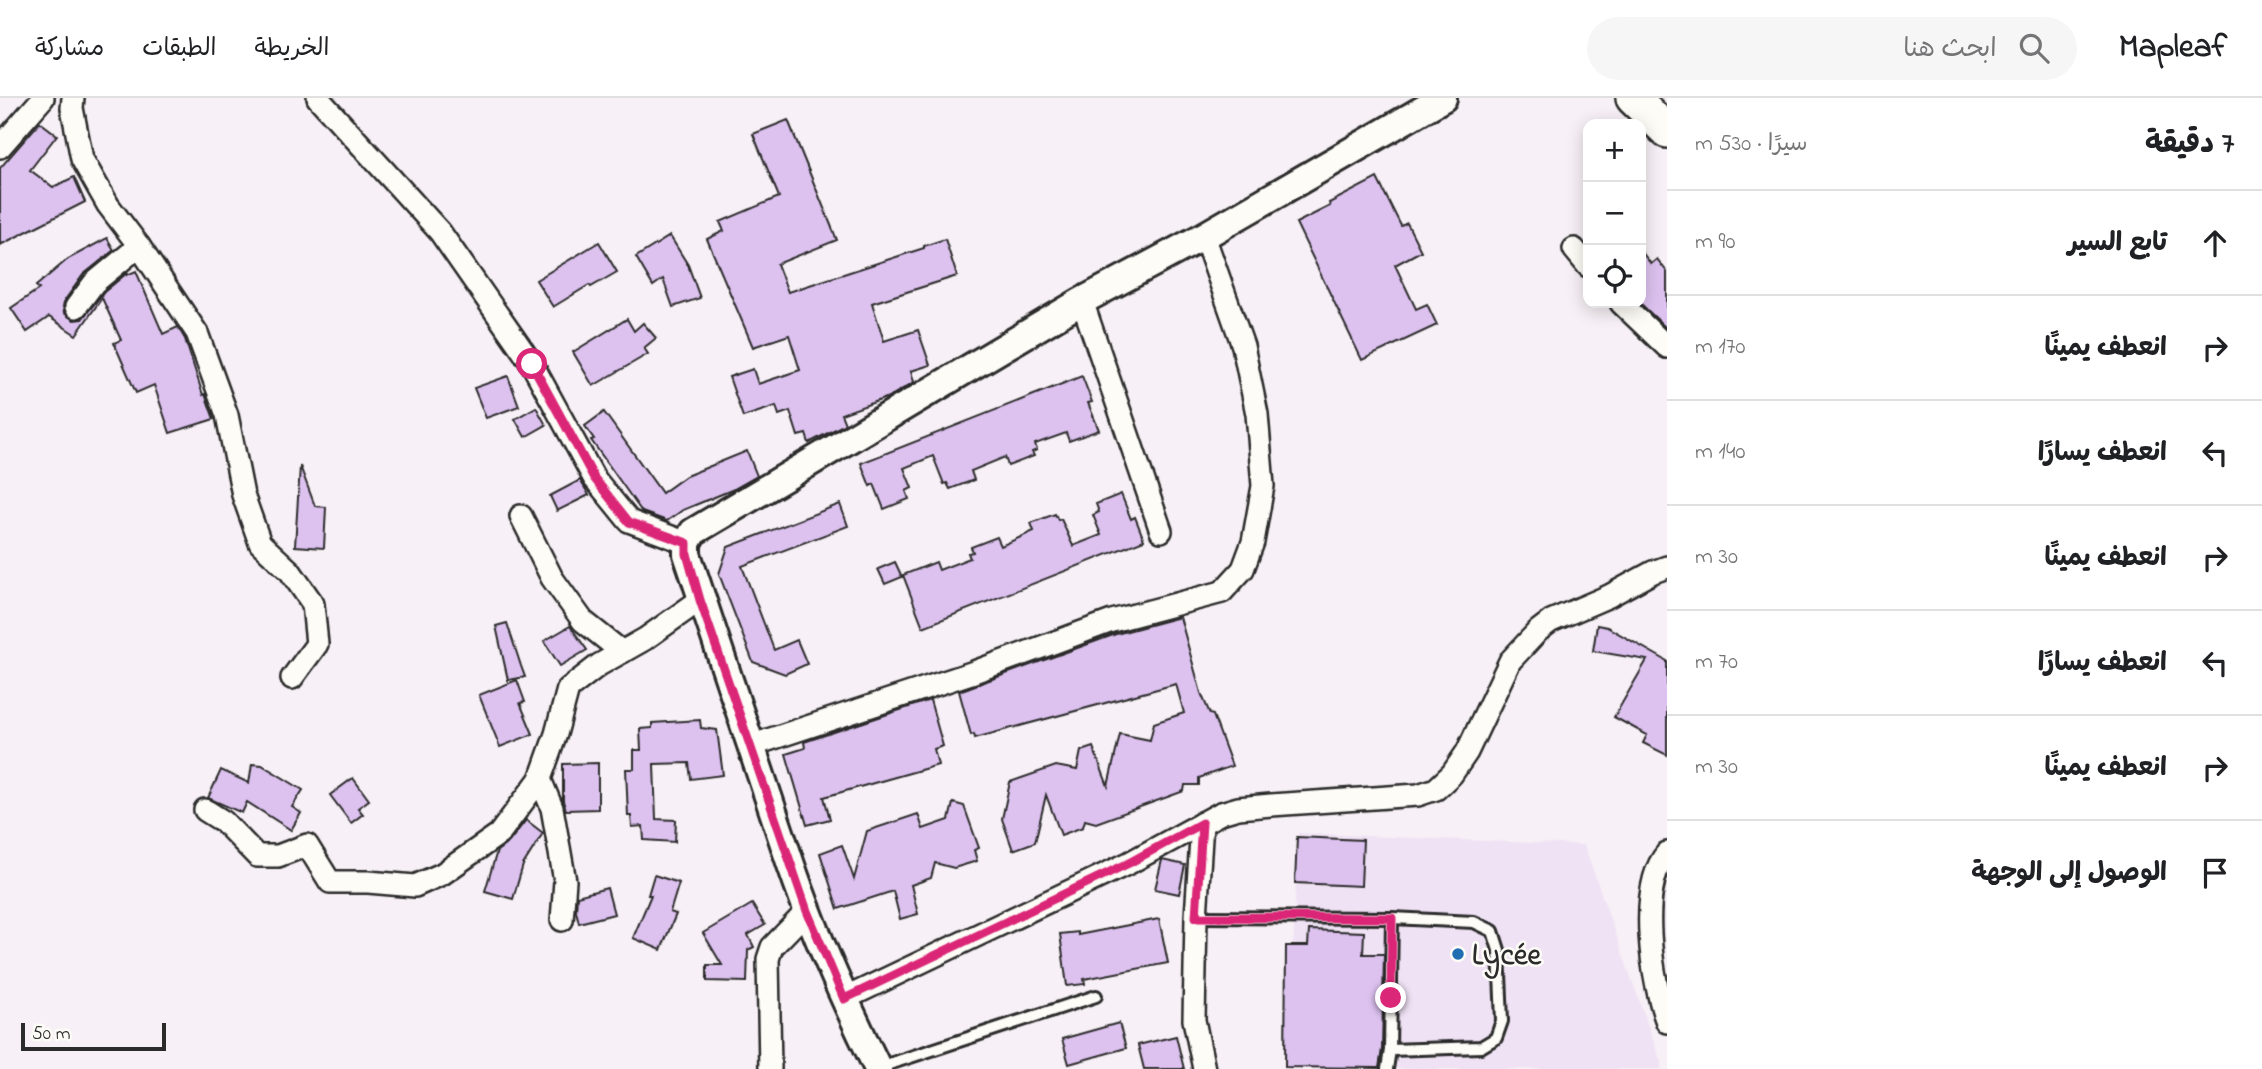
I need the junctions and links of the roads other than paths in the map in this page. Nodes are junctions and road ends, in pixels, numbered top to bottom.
1 (43, 98) edge
2 (73, 98) edge
3 (318, 98) edge
4 (1443, 98) edge
5 (1633, 98) edge
6 (1667, 131) edge
7 (0, 147) edge
8 (1204, 236) junction
9 (139, 246) junction
10 (1574, 249) dead end
11 (1583, 260) edge
12 (1082, 301) junction
13 (76, 307) dead end
14 (1626, 308) edge
15 (1667, 347) edge
16 (521, 516) dead end
17 (1161, 531) dead end
18 (687, 543) junction
19 (1667, 567) edge
20 (700, 600) junction
21 (622, 652) junction
22 (292, 678) dead end
23 (750, 746) junction
24 (540, 779) junction
25 (205, 810) dead end
26 (1202, 823) junction
27 (1667, 853) edge
28 (807, 911) junction
29 (1196, 917) junction
30 (1392, 918) junction
31 (562, 920) dead end
32 (1096, 996) dead end
33 (844, 999) junction
34 (1667, 1022) edge
35 (1390, 1051) junction
36 (878, 1068) edge
37 (770, 1069) edge
38 (1204, 1069) edge
39 (1387, 1069) edge

1 - 7 street
2 - 9 street
3 - 18 street
4 - 8 street
5 - 6 main road
8 - 12 street
8 - 23 street
9 - 13 street
9 - 22 street
10 - 11 street
12 - 17 street
12 - 18 street
14 - 15 street
16 - 21 street
18 - 20 street
19 - 26 street
20 - 21 street
20 - 23 street
21 - 24 street
23 - 28 street
24 - 25 street
24 - 31 street
26 - 29 street
26 - 33 street
27 - 34 street
28 - 33 street
28 - 37 street
29 - 30 lane
29 - 38 street
30 - 35 lane
30 - 35 lane
32 - 36 lane
33 - 36 street
35 - 39 lane

